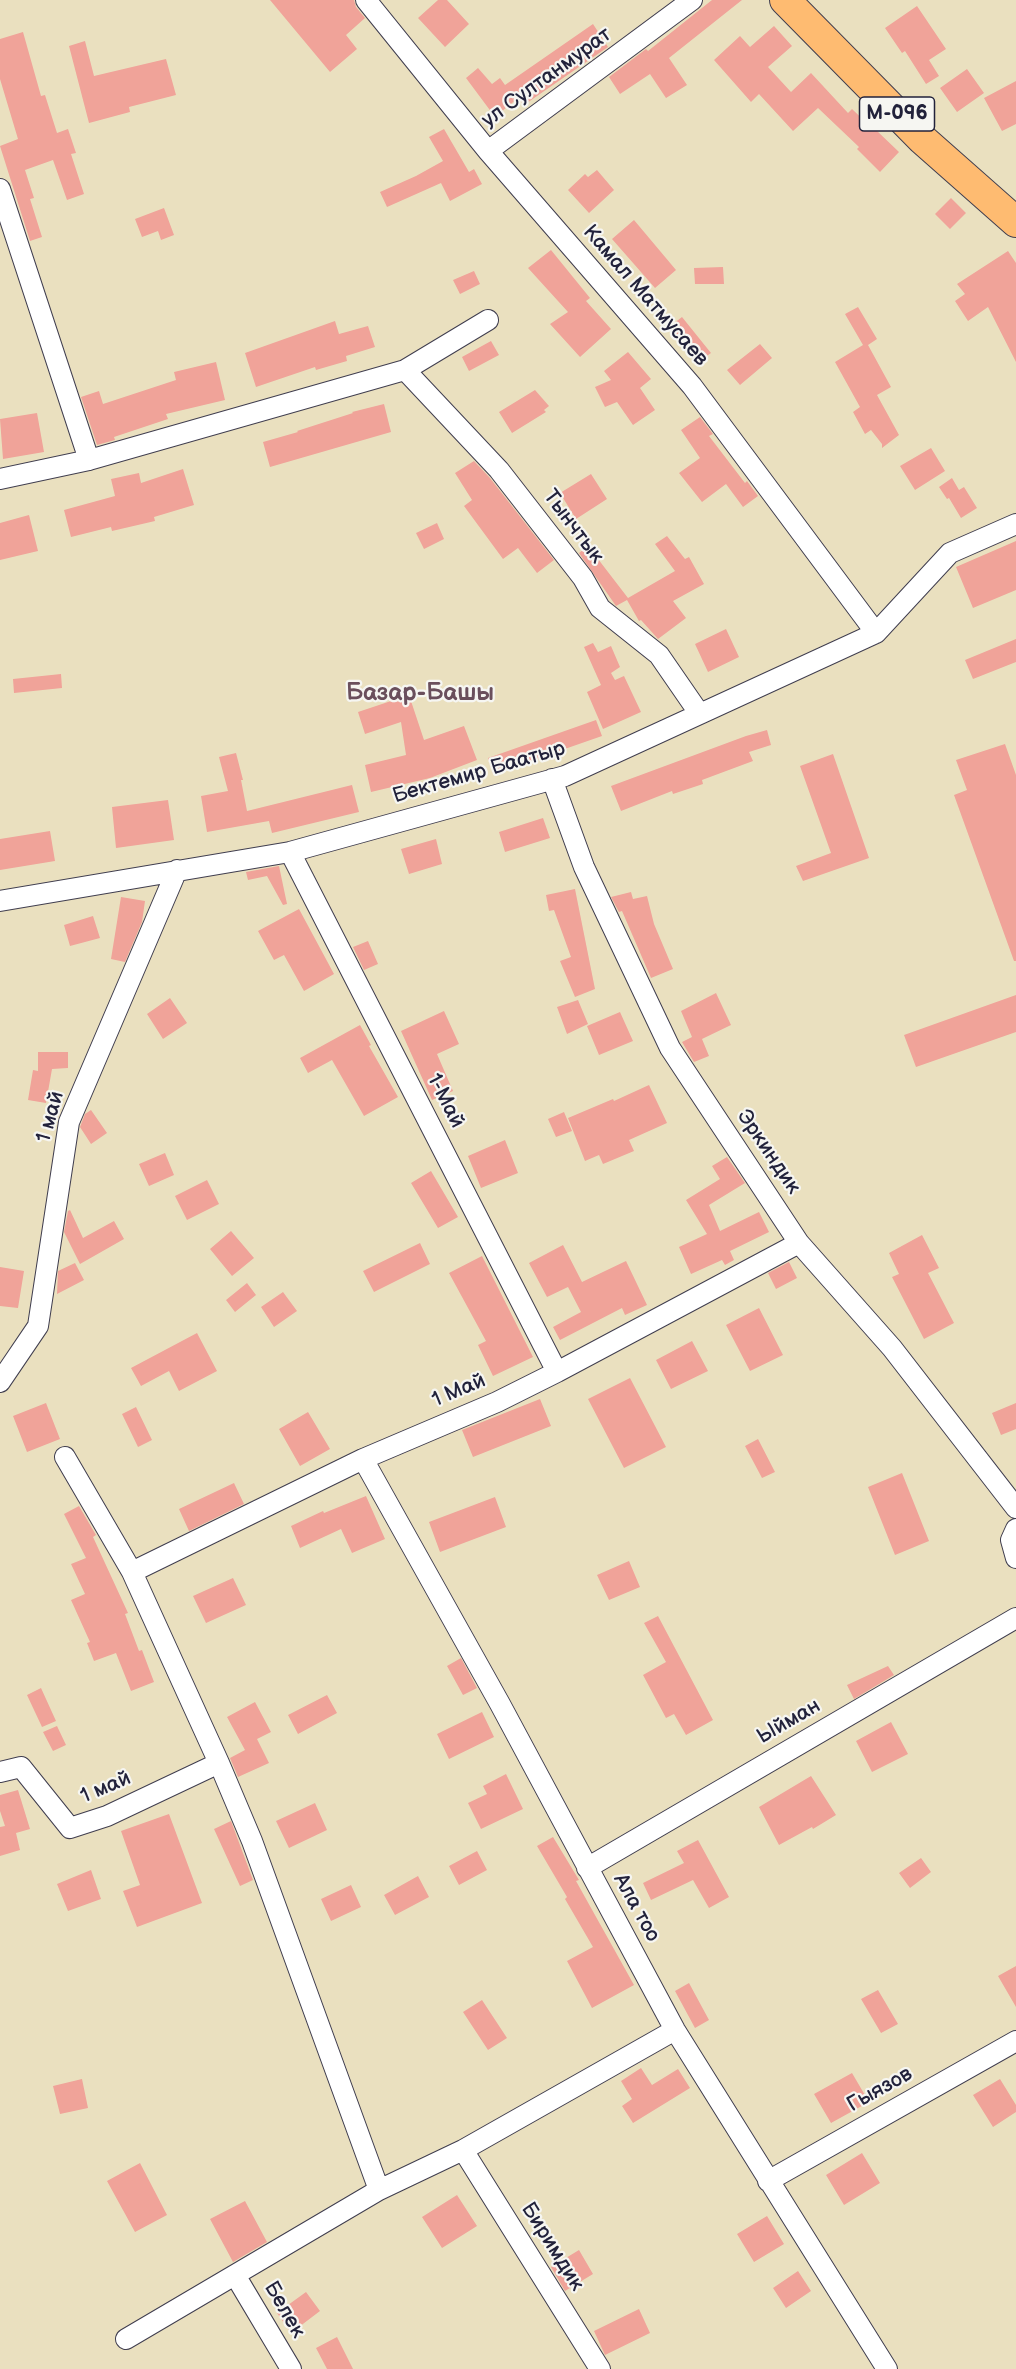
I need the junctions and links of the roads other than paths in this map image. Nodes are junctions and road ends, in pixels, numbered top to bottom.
1 (366, 0) edge
2 (692, 0) edge
3 (785, 0) edge
4 (488, 151) junction
5 (0, 189) edge
6 (1016, 222) edge
7 (488, 320) dead end
8 (405, 370) junction
9 (89, 460) junction
10 (0, 479) edge
11 (1016, 524) edge
12 (876, 633) junction
13 (699, 713) junction
14 (552, 779) junction
15 (290, 852) junction
16 (177, 870) junction
17 (0, 901) edge
18 (799, 1243) junction
19 (557, 1372) junction
20 (0, 1382) edge
21 (64, 1457) dead end
22 (363, 1458) junction
23 (1016, 1508) edge
24 (1016, 1529) edge
25 (1016, 1558) edge
26 (132, 1572) junction
27 (1016, 1618) edge
28 (219, 1763) junction
29 (0, 1772) edge
30 (586, 1868) junction
31 (675, 2030) junction
32 (1016, 2041) edge
33 (463, 2150) junction
34 (768, 2181) junction
35 (379, 2190) junction
36 (236, 2275) junction
37 (126, 2339) dead end
38 (291, 2369) edge
39 (600, 2369) edge
40 (887, 2369) edge

1 - 4 street, Камал Матмусаев
2 - 4 street, ул Султанмурат
3 - 6 main road, М-096
4 - 12 street, Камал Матмусаев
5 - 9 street
7 - 8 street
8 - 9 street
8 - 13 street, Тынчтык
9 - 10 street
11 - 12 street, Бектемир Баатыр
12 - 13 street, Бектемир Баатыр
13 - 14 street, Бектемир Баатыр
14 - 15 street, Бектемир Баатыр
14 - 18 street, Эркиндик
15 - 16 street, Бектемир Баатыр
15 - 19 street, 1-Май
16 - 17 street, Бектемир Баатыр
16 - 20 street, 1 май
18 - 19 street, 1 Май
18 - 23 street, Эркиндик
19 - 22 street, 1 Май
21 - 26 street
22 - 26 street, 1 Май
22 - 30 street, Ала тоо
24 - 25 street
26 - 28 street
27 - 30 street, Ыйман
28 - 29 street, 1 май
28 - 35 street
30 - 31 street, Ала тоо
31 - 33 street
31 - 34 street, Ала тоо
32 - 34 street, Гыязов
33 - 35 street
33 - 39 street, Биримдик
34 - 40 street, Ала тоо
35 - 36 street
36 - 37 street
36 - 38 street, Белек

